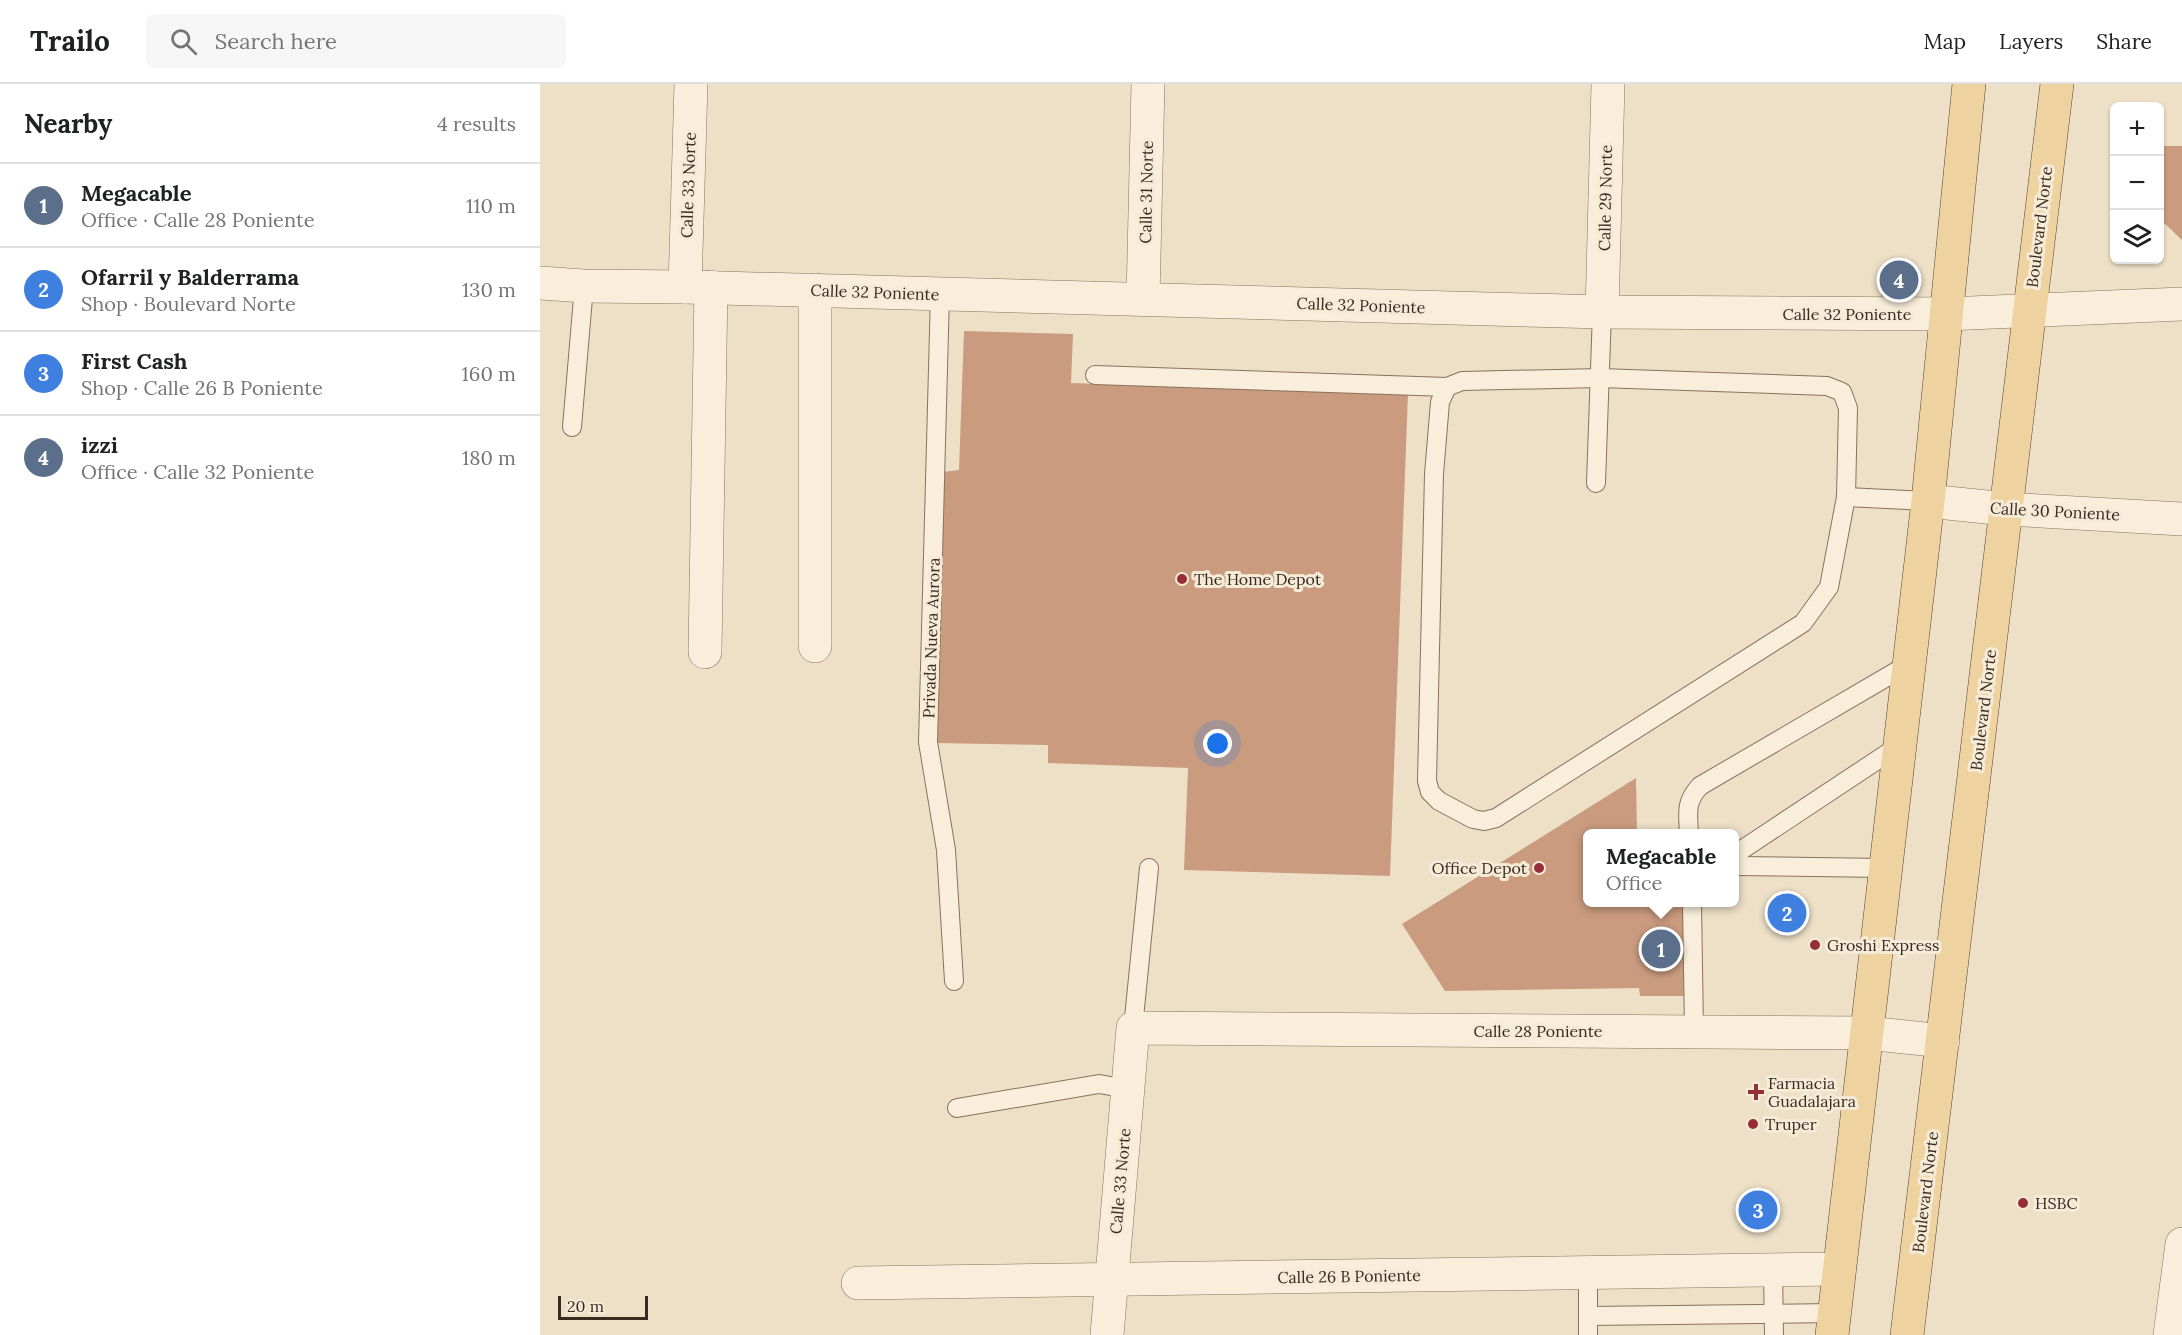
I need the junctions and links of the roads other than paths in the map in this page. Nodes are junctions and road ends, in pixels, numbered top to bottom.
1 (691, 84) edge
2 (1148, 84) edge
3 (1608, 84) edge
4 (1970, 84) edge
5 (2057, 84) edge
6 (540, 283) edge
7 (584, 286) junction
8 (698, 287) junction
9 (815, 290) junction
10 (940, 294) junction
11 (1143, 299) junction
12 (2182, 304) edge
13 (2028, 310) junction
14 (1602, 312) junction
15 (1947, 314) junction
16 (1095, 375) dead end
17 (1600, 378) junction
18 (1447, 387) junction
19 (572, 427) dead end
20 (1596, 483) dead end
21 (1846, 497) junction
22 (1928, 501) junction
23 (2006, 509) junction
24 (2182, 519) edge
25 (815, 646) dead end
26 (705, 652) dead end
27 (1909, 664) junction
28 (1900, 745) junction
29 (1689, 829) edge
30 (1739, 852) edge
31 (1739, 866) edge
32 (1149, 868) dead end
33 (1887, 868) junction
34 (1692, 907) edge
35 (954, 981) dead end
36 (1133, 1028) junction
37 (1694, 1032) junction
38 (1867, 1033) junction
39 (1943, 1041) junction
40 (1128, 1089) junction
41 (957, 1108) dead end
42 (2182, 1244) edge
43 (1839, 1269) junction
44 (1773, 1270) junction
45 (1588, 1273) junction
46 (1111, 1279) junction
47 (858, 1283) dead end
48 (1774, 1314) junction
49 (1588, 1316) junction
50 (1833, 1324) edge
51 (1107, 1335) edge
52 (1588, 1335) edge
53 (1774, 1335) edge
54 (1907, 1335) edge
55 (2170, 1335) edge

1 - 8 street, Calle 33 Norte
2 - 11 street, Calle 31 Norte
3 - 14 street, Calle 29 Norte
4 - 15 main road
5 - 13 main road, Boulevard Norte
6 - 7 street, Calle 32 Poniente
7 - 8 street, Calle 32 Poniente
7 - 19 lane
8 - 9 street, Calle 32 Poniente
8 - 26 street, Calle 33 Norte
9 - 10 street, Calle 32 Poniente
9 - 25 street
10 - 11 street, Calle 32 Poniente
10 - 35 lane, Privada Nueva Aurora
11 - 14 street, Calle 32 Poniente
12 - 13 street, Calle 32 Poniente
13 - 15 street, Calle 32 Poniente
13 - 23 main road, Boulevard Norte
14 - 15 street, Calle 32 Poniente
14 - 17 lane
15 - 22 main road
16 - 18 lane
17 - 18 lane
17 - 20 lane
17 - 21 lane
18 - 21 lane
21 - 22 lane
22 - 23 street, Calle 30 Poniente
22 - 27 main road
23 - 24 street, Calle 30 Poniente
23 - 39 main road, Boulevard Norte
27 - 28 main road
27 - 29 lane
28 - 30 lane
28 - 33 main road
31 - 33 lane
32 - 36 lane
33 - 38 main road
34 - 37 lane
36 - 37 street, Calle 28 Poniente
36 - 40 street, Calle 33 Norte
37 - 38 street, Calle 28 Poniente
38 - 39 street, Calle 28 Poniente
38 - 43 main road
39 - 54 main road, Boulevard Norte
40 - 41 lane
40 - 46 street, Calle 33 Norte
42 - 55 street
43 - 44 street, Calle 26 B Poniente
43 - 50 main road
44 - 45 street, Calle 26 B Poniente
44 - 48 lane
45 - 46 street, Calle 26 B Poniente
45 - 49 lane
46 - 47 street, Calle 26 B Poniente
46 - 51 street, Calle 33 Norte
48 - 49 lane
48 - 50 lane
48 - 53 lane
49 - 52 lane

